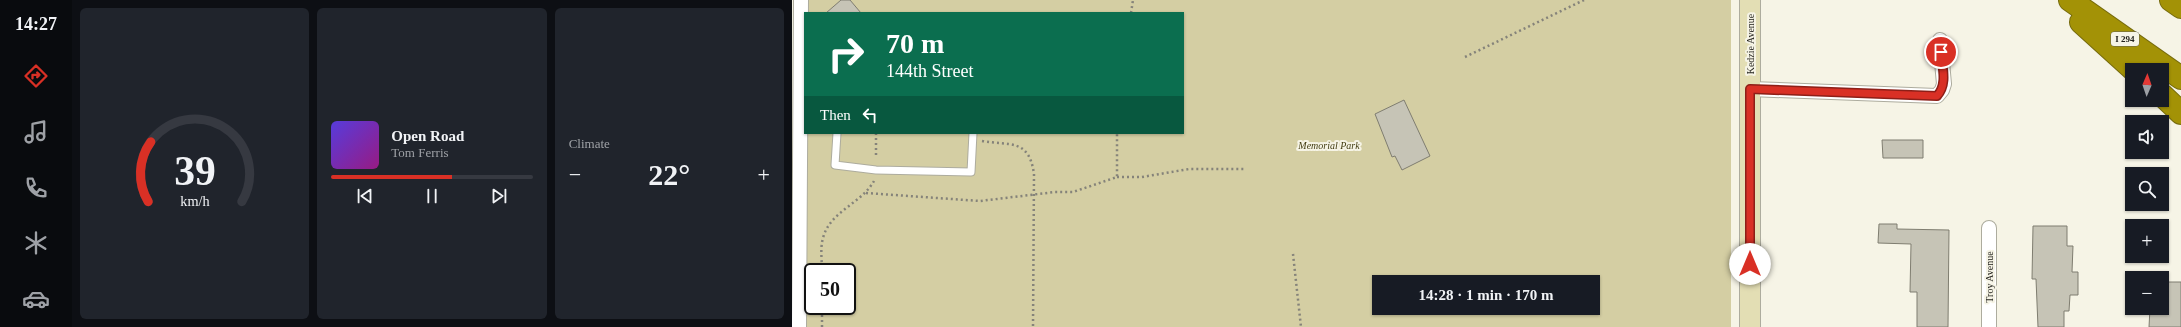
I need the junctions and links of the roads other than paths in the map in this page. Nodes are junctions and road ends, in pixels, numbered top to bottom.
1 (801, 0) edge
2 (1750, 0) edge
3 (2056, 0) edge
4 (2070, 0) edge
5 (2171, 0) edge
6 (2181, 7) edge
7 (796, 34) edge
8 (1940, 40) dead end
9 (2126, 63) edge
10 (2181, 78) edge
11 (1750, 89) junction
12 (2169, 102) edge
13 (802, 108) edge
14 (2181, 113) edge
15 (837, 134) edge
16 (973, 136) edge
17 (1989, 228) dead end
18 (799, 327) edge
19 (1750, 327) edge
20 (1989, 327) edge

1 - 7 street
2 - 11 main road, Kedzie Avenue
3 - 9 highway
4 - 10 highway, I 294
5 - 6 highway
7 - 13 street
8 - 11 street
11 - 19 main road, Kedzie Avenue
12 - 14 highway
13 - 18 street
15 - 16 lane
17 - 20 street, Troy Avenue

